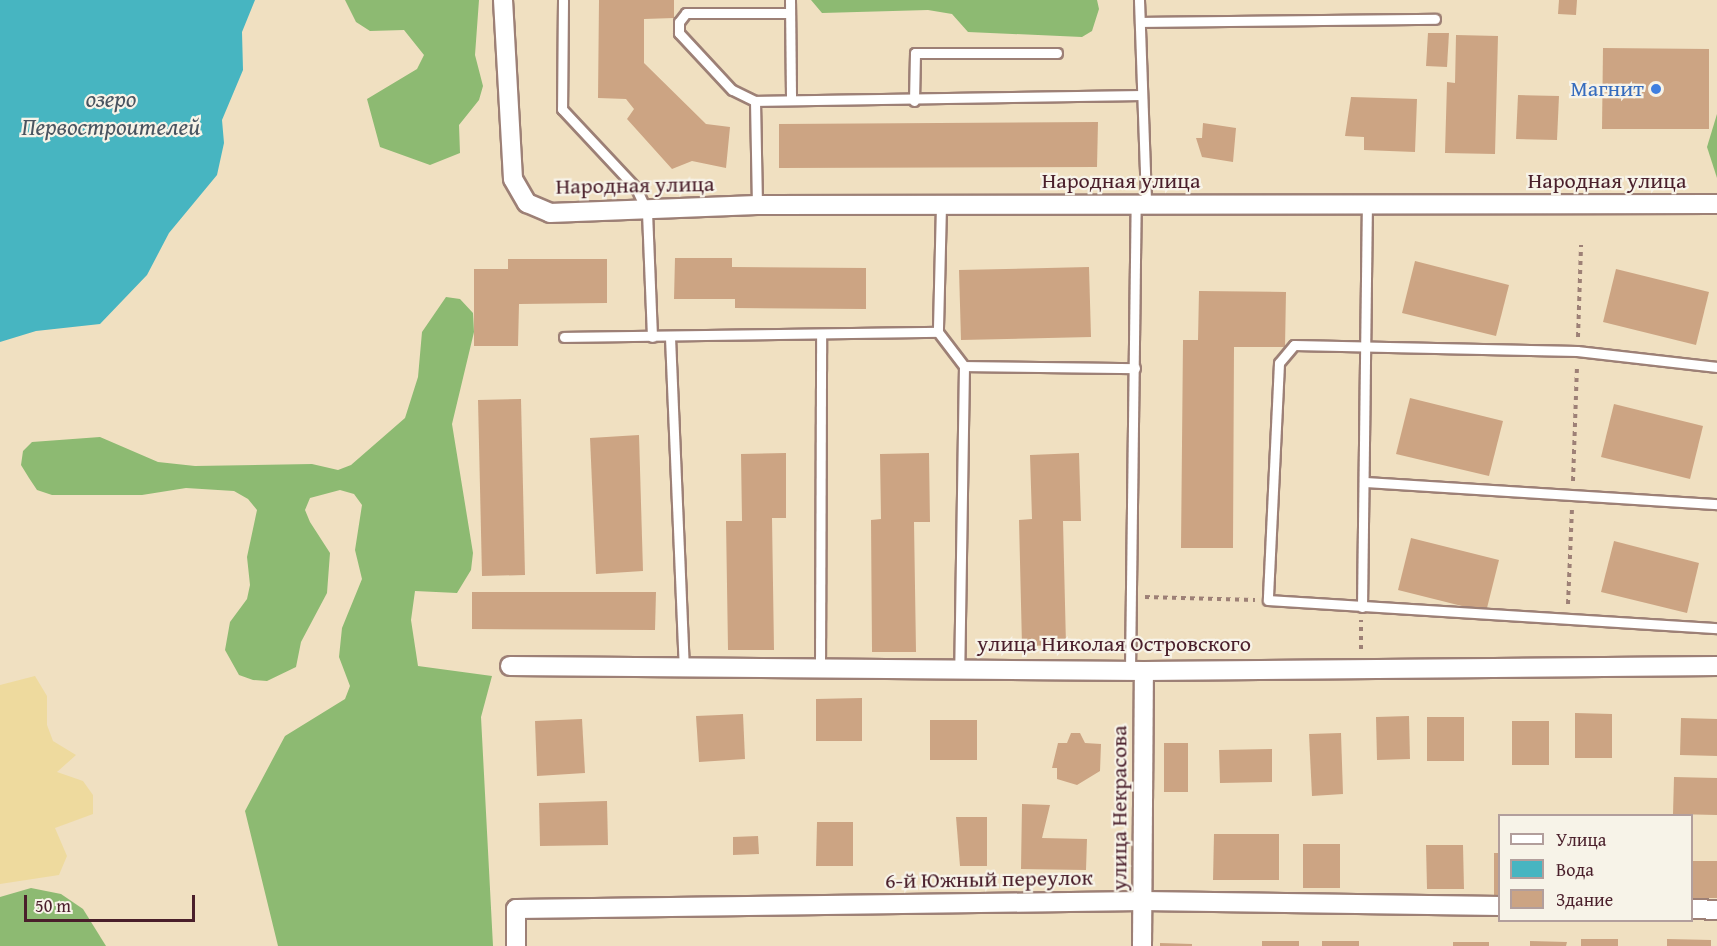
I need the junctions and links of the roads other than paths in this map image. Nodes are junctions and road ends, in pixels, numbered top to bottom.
1 (503, 0) edge
2 (563, 0) edge
3 (790, 0) edge
4 (1139, 0) edge
5 (790, 13) junction
6 (1435, 19) dead end
7 (1140, 22) junction
8 (1057, 53) dead end
9 (1138, 95) junction
10 (791, 99) junction
11 (755, 100) junction
12 (914, 101) junction
13 (1717, 204) edge
14 (757, 205) junction
15 (941, 205) junction
16 (1141, 205) junction
17 (1366, 207) junction
18 (647, 212) junction
19 (938, 332) junction
20 (821, 334) junction
21 (564, 337) dead end
22 (652, 337) junction
23 (670, 337) junction
24 (1365, 344) junction
25 (964, 366) junction
26 (1717, 367) edge
27 (1135, 368) junction
28 (1366, 482) junction
29 (1717, 504) edge
30 (1362, 607) junction
31 (1717, 628) edge
32 (510, 666) dead end
33 (684, 666) junction
34 (1717, 666) edge
35 (820, 667) junction
36 (959, 668) junction
37 (1137, 670) junction
38 (1142, 901) junction
39 (1498, 906) edge
40 (1693, 909) edge
41 (1717, 910) edge
42 (516, 946) edge
43 (1142, 946) edge

1 - 18 street, Народная улица
2 - 18 lane
3 - 5 lane
4 - 7 lane
5 - 10 lane
5 - 11 lane
6 - 7 lane
7 - 9 lane
8 - 12 lane
9 - 12 lane
9 - 16 lane
10 - 11 lane
10 - 12 lane
11 - 14 lane
13 - 17 street, Народная улица
14 - 15 street, Народная улица
14 - 18 street, Народная улица
15 - 16 street, Народная улица
15 - 19 lane
16 - 17 street, Народная улица
16 - 27 lane
17 - 24 lane
18 - 22 lane
19 - 20 lane
19 - 25 lane
20 - 23 lane
20 - 35 lane
21 - 22 lane
22 - 23 lane
23 - 33 lane
24 - 26 lane
24 - 28 lane
24 - 30 lane
25 - 27 lane
25 - 36 lane
27 - 37 lane
28 - 29 lane
28 - 30 lane
30 - 31 lane
32 - 33 street, улица Николая Островского
33 - 35 street, улица Николая Островского
34 - 37 street, улица Николая Островского
35 - 36 street, улица Николая Островского
36 - 37 street, улица Николая Островского
37 - 38 street, улица Некрасова
38 - 39 street, 6-й Южный переулок
38 - 42 street, 6-й Южный переулок
38 - 43 street, улица Некрасова
40 - 41 street

